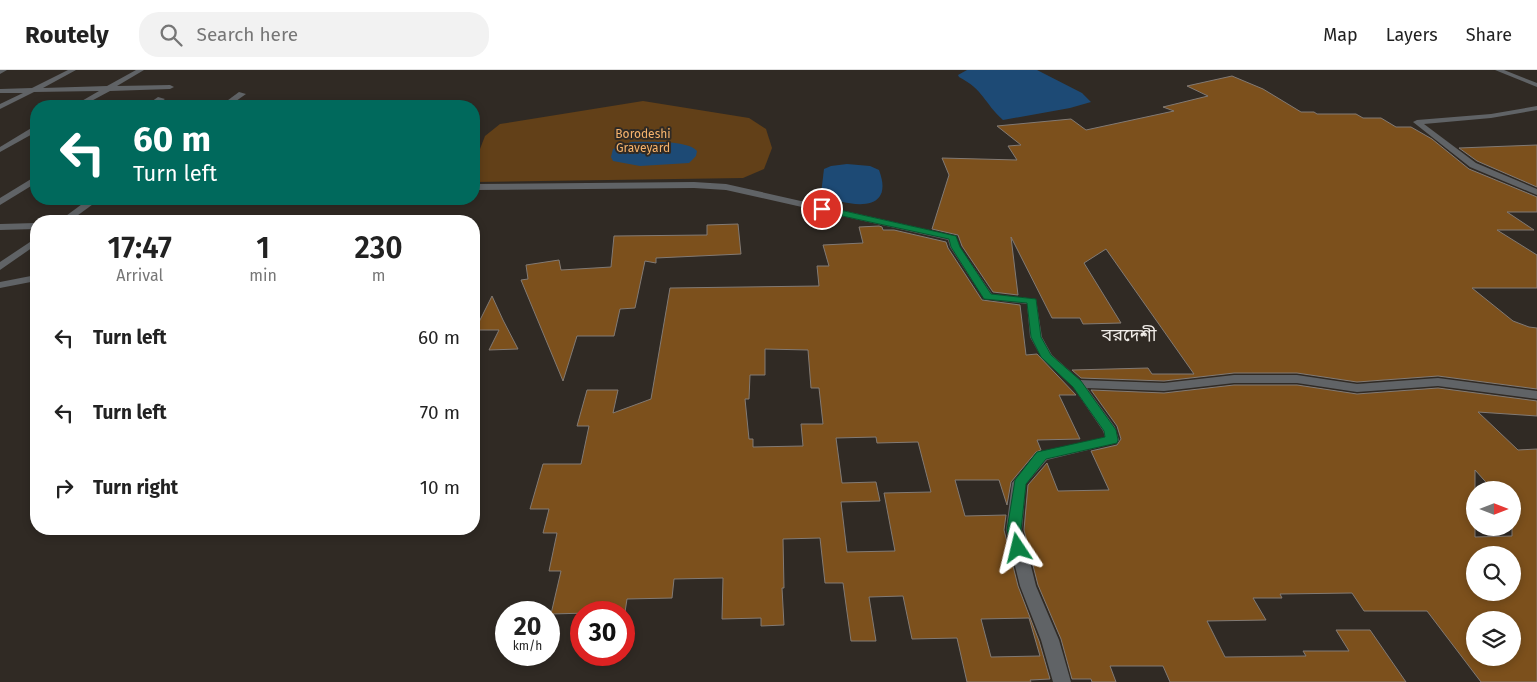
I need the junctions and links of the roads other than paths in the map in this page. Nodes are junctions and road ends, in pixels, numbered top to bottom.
1 (4, 70) edge
2 (73, 70) edge
3 (141, 70) edge
4 (1498, 70) edge
5 (0, 72) edge
6 (1537, 85) edge
7 (170, 87) dead end
8 (108, 88) junction
9 (33, 90) junction
10 (0, 91) edge
11 (242, 94) dead end
12 (87, 100) edge
13 (233, 100) edge
14 (0, 107) edge
15 (1537, 108) edge
16 (30, 132) edge
17 (0, 150) edge
18 (30, 183) edge
19 (480, 187) edge
20 (1537, 192) edge
21 (0, 202) edge
22 (87, 205) edge
23 (72, 215) edge
24 (30, 226) edge
25 (0, 227) edge
26 (30, 245) edge
27 (0, 267) edge
28 (30, 279) edge
29 (0, 284) edge
30 (1077, 384) junction
31 (1537, 395) edge
32 (1062, 682) edge

1 - 5 street
2 - 9 street
3 - 8 street
4 - 6 street
7 - 8 street
8 - 9 street
8 - 12 street
9 - 10 street
9 - 14 street
11 - 13 street
15 - 20 street
16 - 17 street
18 - 21 street
19 - 30 street
22 - 23 street
24 - 25 street
26 - 27 street
28 - 29 street
30 - 31 street
30 - 32 street

